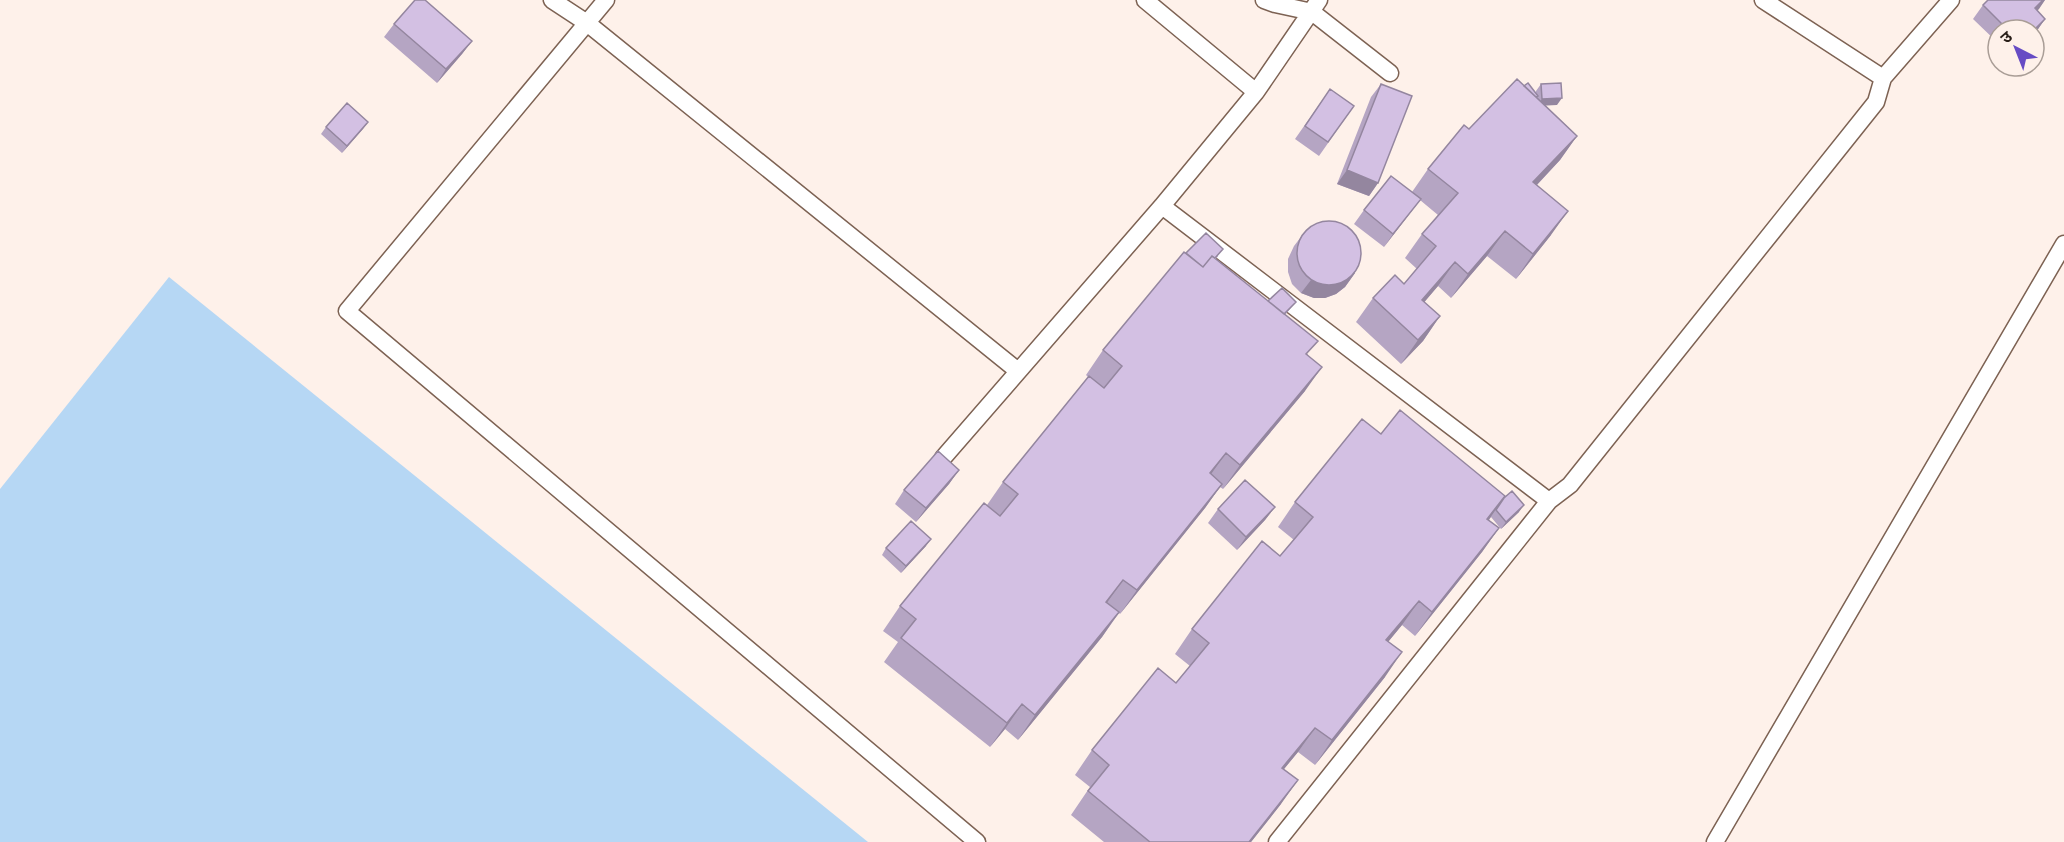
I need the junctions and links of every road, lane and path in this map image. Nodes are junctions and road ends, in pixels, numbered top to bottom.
1 (552, 0) edge
2 (606, 0) edge
3 (1145, 0) edge
4 (1264, 0) edge
5 (1763, 0) edge
6 (1951, 0) edge
7 (1315, 6) edge
8 (587, 23) junction
9 (1390, 73) dead end
10 (1883, 78) junction
11 (1256, 93) junction
12 (1162, 206) junction
13 (2064, 244) edge
14 (1018, 371) junction
15 (944, 458) edge
16 (1549, 501) junction
17 (976, 842) edge
18 (1277, 842) edge
19 (1714, 842) edge

1 - 8 lane
2 - 8 lane
3 - 11 lane
4 - 7 lane
5 - 10 lane
6 - 10 lane
7 - 9 lane
7 - 11 lane
8 - 14 lane
8 - 17 lane
10 - 16 lane
11 - 12 lane
12 - 14 lane
12 - 16 lane
13 - 19 lane
14 - 15 lane
16 - 18 lane

